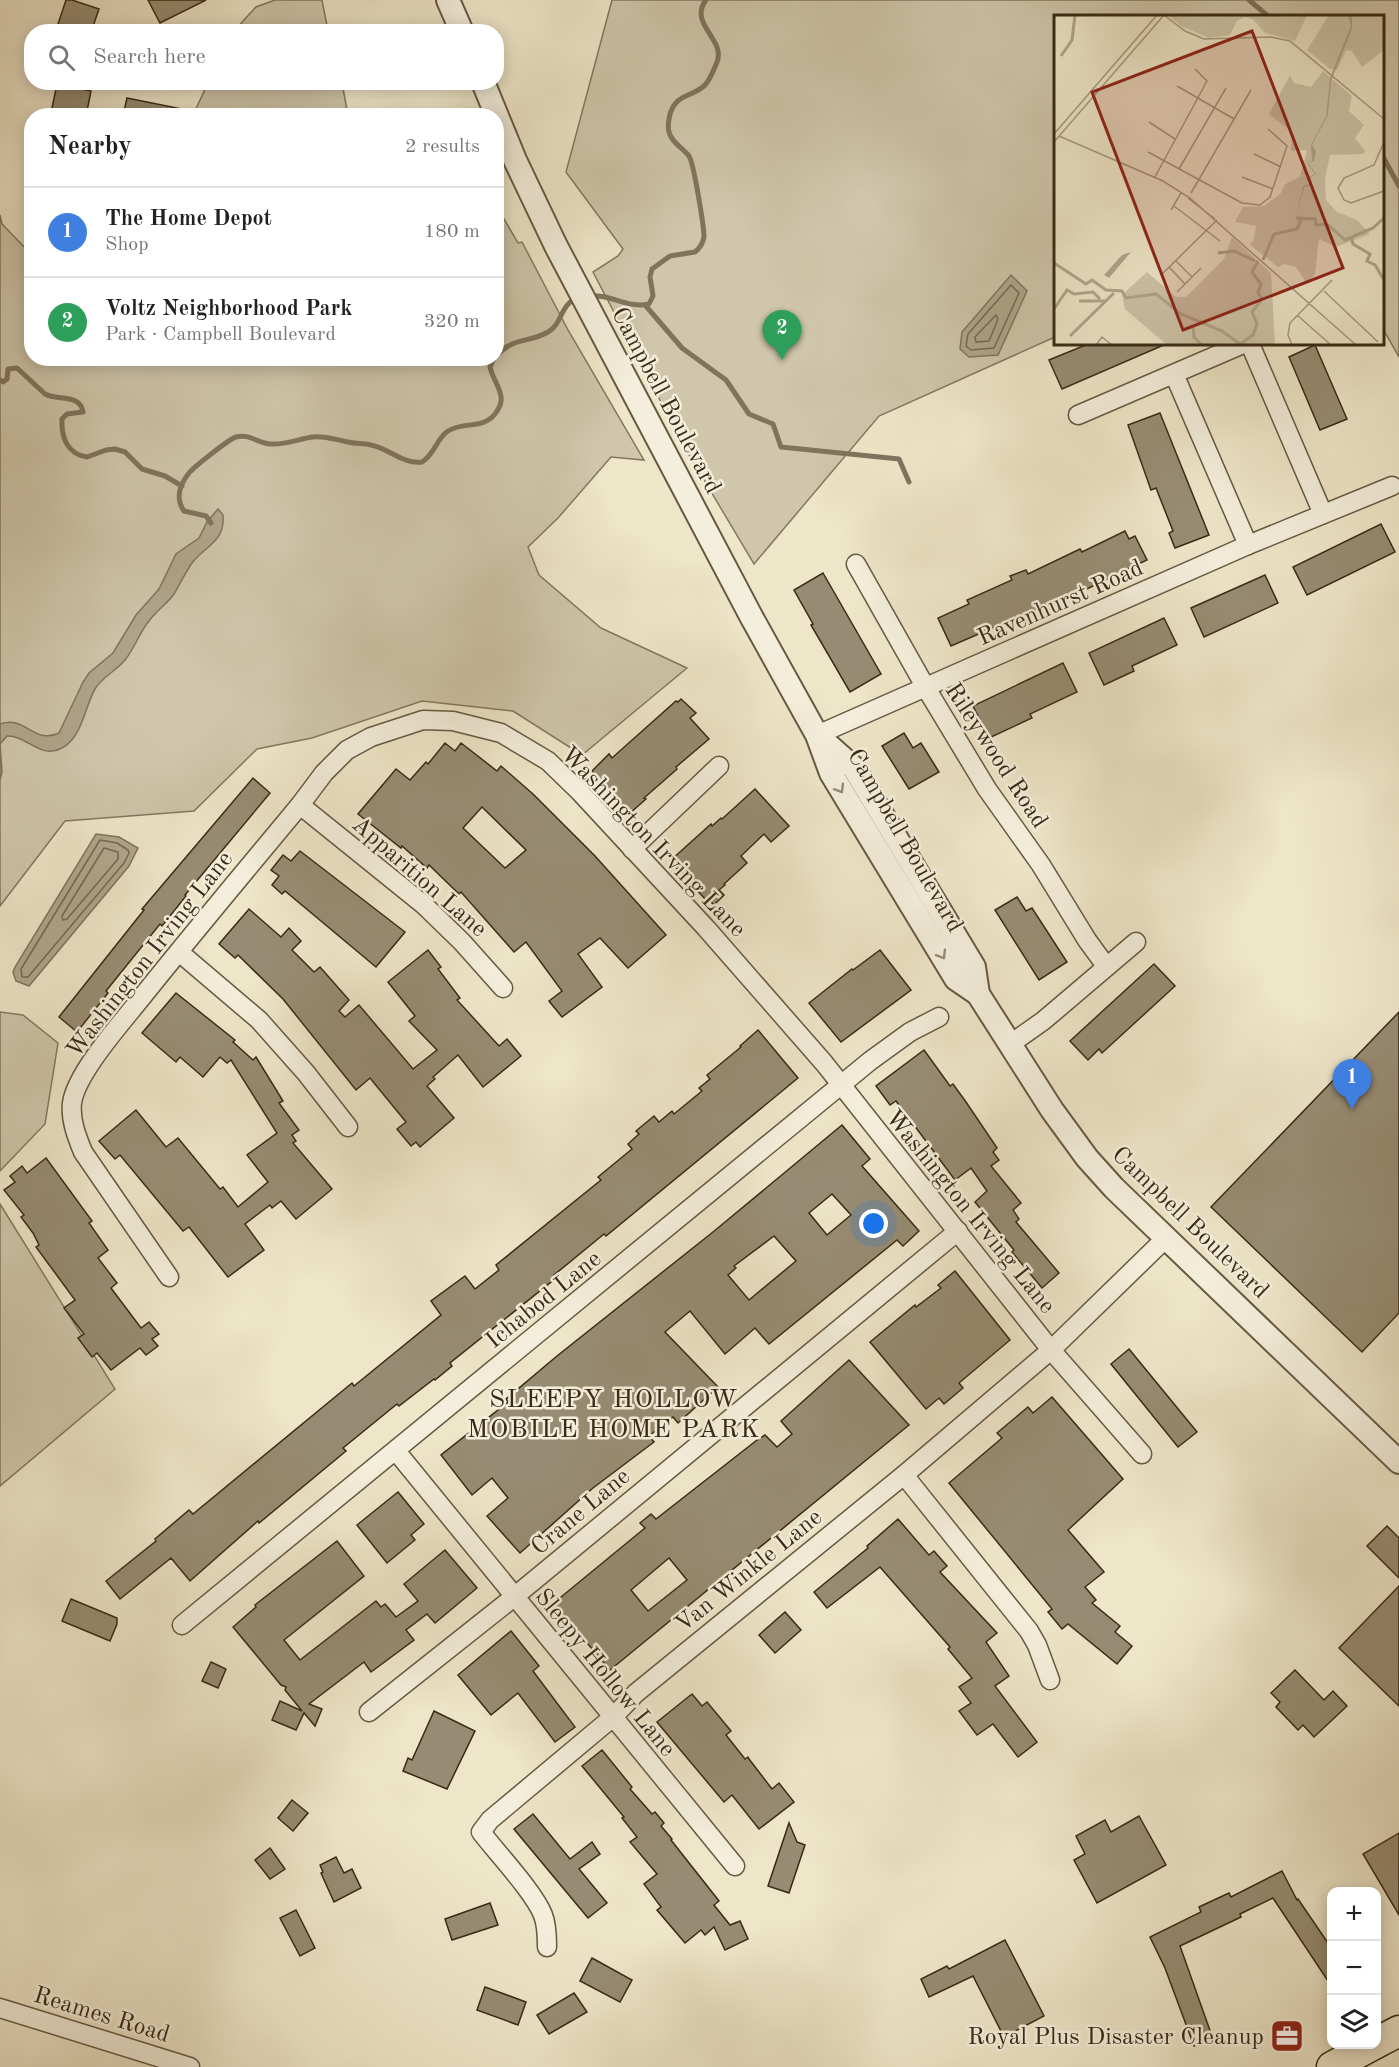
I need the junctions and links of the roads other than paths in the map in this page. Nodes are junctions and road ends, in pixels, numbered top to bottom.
1 (448, 0) edge
2 (458, 24) edge
3 (486, 90) edge
4 (494, 108) edge
5 (504, 133) edge
6 (1241, 345) edge
7 (1250, 345) edge
8 (1174, 374) junction
9 (1078, 416) dead end
10 (1392, 486) dead end
11 (1323, 514) junction
12 (1248, 545) junction
13 (856, 564) dead end
14 (926, 688) junction
15 (817, 735) junction
16 (720, 766) dead end
17 (300, 806) junction
18 (632, 849) junction
19 (1136, 942) dead end
20 (179, 952) junction
21 (1106, 966) junction
22 (502, 987) dead end
23 (939, 1017) dead end
24 (1009, 1045) junction
25 (840, 1086) junction
26 (348, 1127) dead end
27 (958, 1231) junction
28 (1166, 1238) junction
29 (169, 1277) dead end
30 (1051, 1350) junction
31 (396, 1451) junction
32 (1142, 1454) dead end
33 (1399, 1462) edge
34 (904, 1475) junction
35 (514, 1597) junction
36 (182, 1625) dead end
37 (1050, 1680) dead end
38 (369, 1712) dead end
39 (613, 1717) junction
40 (735, 1866) dead end
41 (547, 1947) dead end
42 (0, 2008) edge
43 (1399, 2031) edge
44 (1381, 2041) edge
45 (1366, 2049) edge
46 (190, 2067) edge
47 (1332, 2067) edge

1 - 2 street
3 - 4 street, Campbell Boulevard
5 - 15 street, Campbell Boulevard
6 - 8 street
7 - 11 street
8 - 9 street
8 - 12 street
10 - 11 street, Ravenhurst Road
11 - 12 street, Ravenhurst Road
12 - 14 street, Ravenhurst Road
13 - 14 street, Rileywood Road
14 - 15 street, Ravenhurst Road
14 - 21 street, Rileywood Road
15 - 24 street, Campbell Boulevard
16 - 18 street
17 - 18 street, Washington Irving Lane
17 - 20 street, Washington Irving Lane
17 - 22 street, Apparition Lane
18 - 25 street, Washington Irving Lane
19 - 21 street
20 - 26 street
20 - 29 street, Washington Irving Lane
21 - 24 street
23 - 25 street, Ichabod Lane
24 - 28 street, Campbell Boulevard
25 - 27 street, Washington Irving Lane
25 - 31 street, Ichabod Lane
27 - 30 street, Washington Irving Lane
27 - 35 street, Crane Lane
28 - 30 street, Van Winkle Lane
28 - 33 street, Campbell Boulevard
30 - 32 street, Washington Irving Lane
30 - 34 street, Van Winkle Lane
31 - 35 street, Sleepy Hollow Lane
31 - 36 street, Ichabod Lane
34 - 37 street
34 - 39 street, Van Winkle Lane
35 - 38 street, Crane Lane
35 - 39 street, Sleepy Hollow Lane
39 - 40 street, Sleepy Hollow Lane
39 - 41 street, Van Winkle Lane
42 - 46 street, Reames Road
43 - 44 highway
45 - 47 highway

